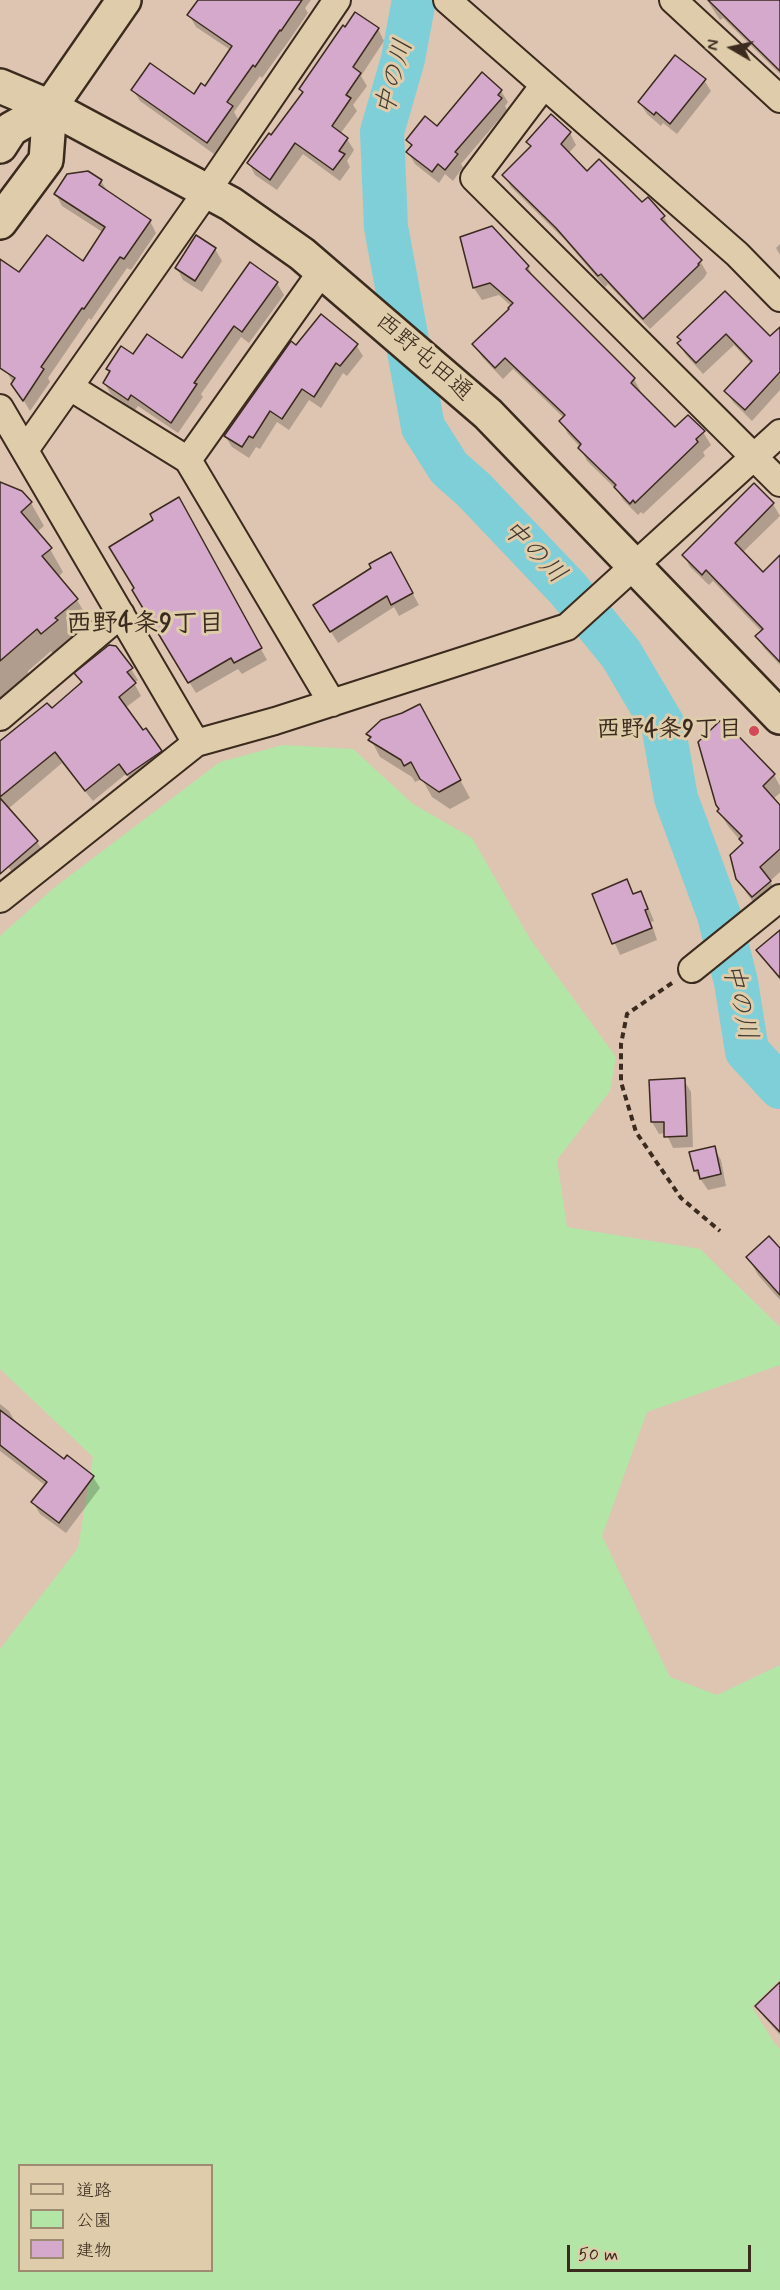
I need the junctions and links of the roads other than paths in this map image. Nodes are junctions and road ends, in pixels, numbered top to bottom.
1 (124, 0) edge
2 (337, 0) edge
3 (673, 0) edge
4 (450, 2) edge
5 (544, 85) junction
6 (0, 86) edge
7 (780, 99) edge
8 (50, 107) junction
9 (0, 146) edge
10 (207, 191) junction
11 (0, 222) edge
12 (322, 271) junction
13 (780, 298) edge
14 (70, 387) junction
15 (0, 408) edge
16 (780, 433) edge
17 (13, 443) edge
18 (754, 456) junction
19 (188, 459) junction
20 (780, 483) edge
21 (634, 566) junction
22 (121, 614) junction
23 (332, 703) junction
24 (0, 717) edge
25 (780, 717) edge
26 (196, 743) junction
27 (780, 898) edge
28 (0, 899) edge
29 (692, 969) road end

1 - 8 street
2 - 10 street
3 - 7 street
4 - 5 street
5 - 13 street
5 - 18 street
6 - 8 street, 西野屯田通
8 - 9 street
8 - 10 street, 西野屯田通
8 - 11 street
10 - 12 street, 西野屯田通
10 - 14 street
12 - 19 street
12 - 21 street, 西野屯田通
14 - 17 street
14 - 19 street
15 - 17 street
16 - 18 street
17 - 22 street
18 - 20 street
18 - 21 street
19 - 23 street
21 - 23 street
21 - 25 street, 西野屯田通
22 - 24 street
22 - 26 street
23 - 26 street
26 - 28 street
27 - 29 street

